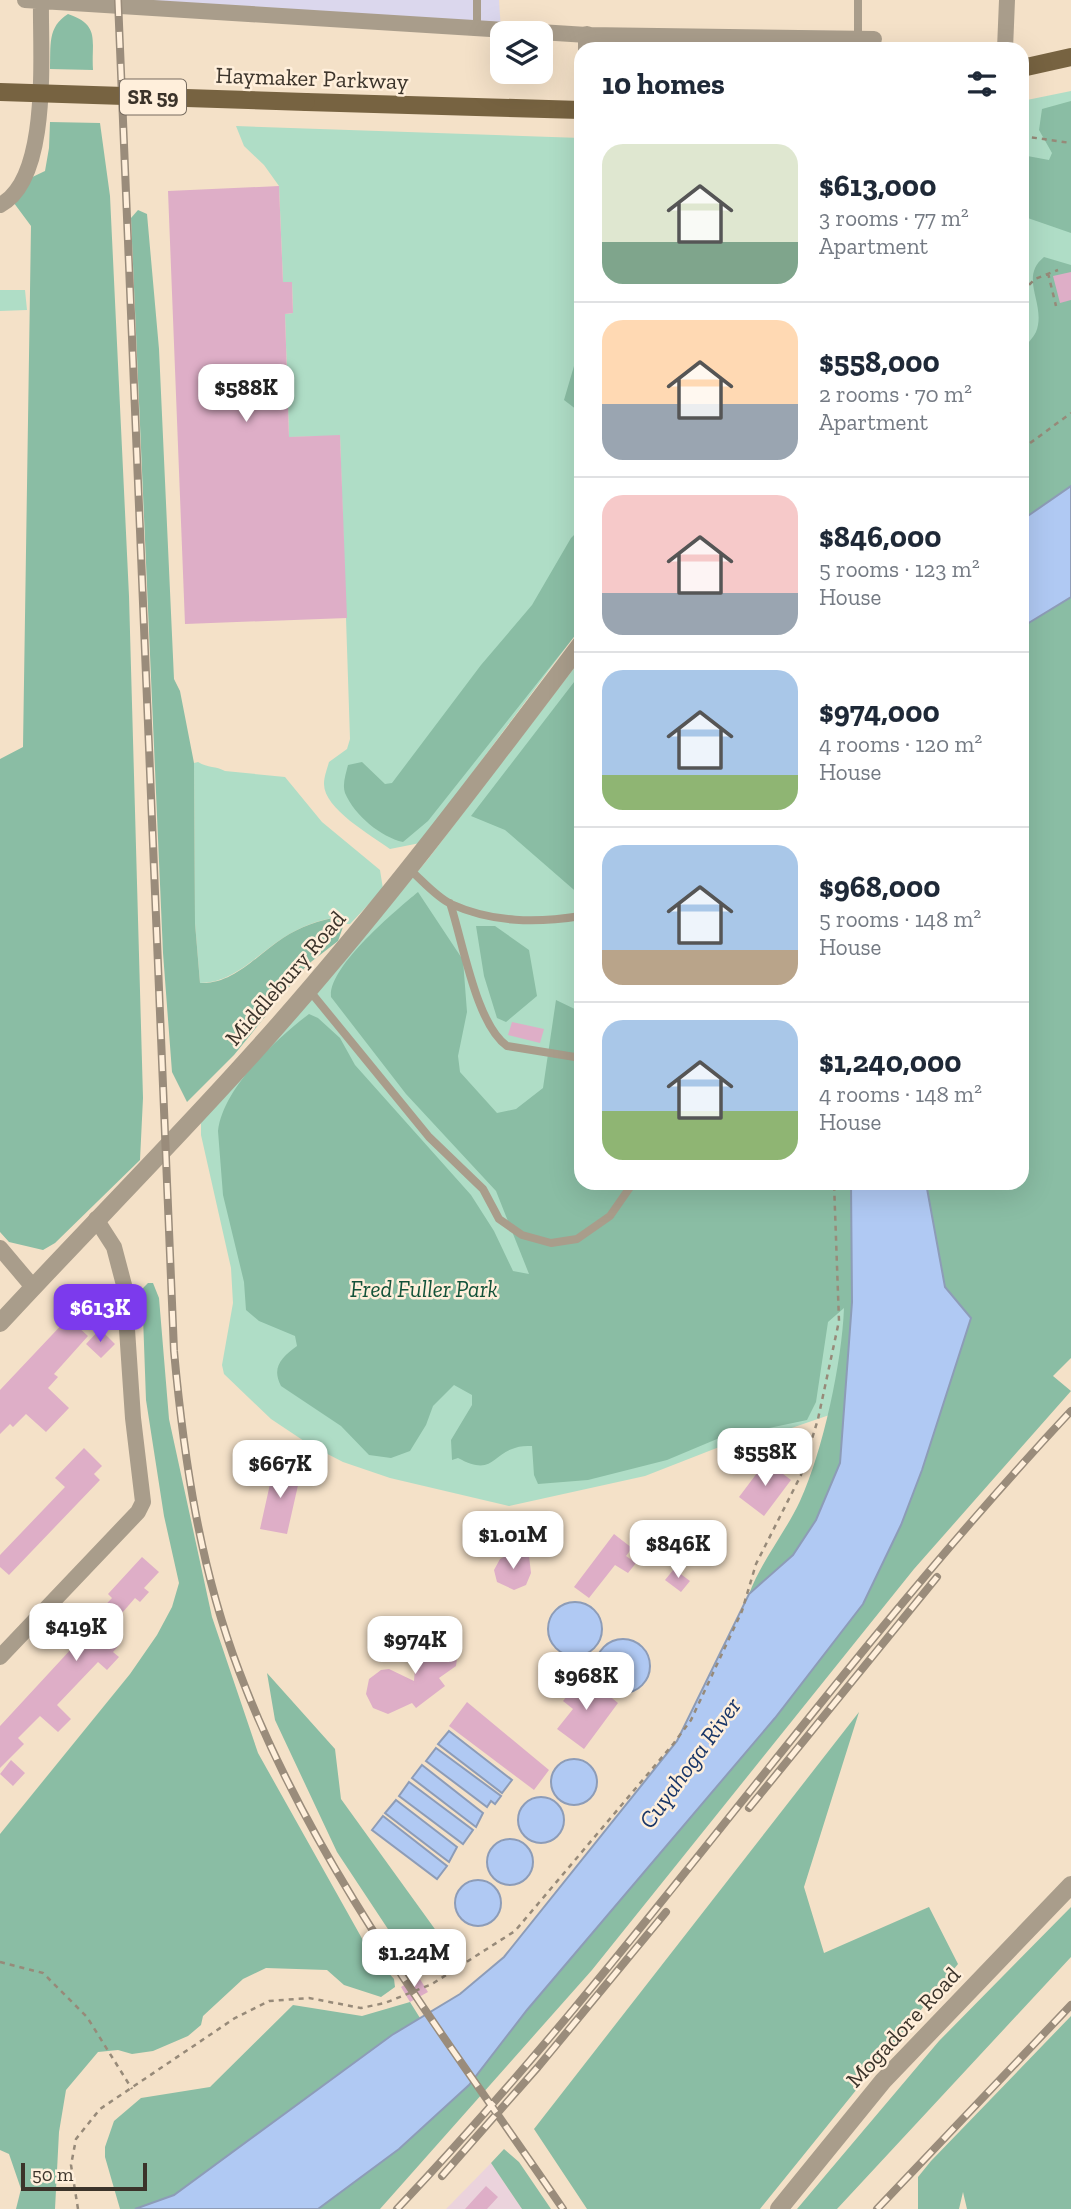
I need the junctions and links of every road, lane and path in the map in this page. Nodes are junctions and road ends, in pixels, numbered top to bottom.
1 (477, 0) edge
2 (858, 0) edge
3 (1007, 0) edge
4 (33, 1) edge
5 (477, 29) junction
6 (866, 39) joint
7 (587, 42) edge
8 (1005, 42) edge
9 (1071, 57) edge
10 (1029, 66) edge
11 (0, 92) edge
12 (574, 110) edge
13 (1029, 137) edge
14 (1071, 143) edge
15 (0, 205) edge
16 (1058, 270) dead end
17 (1048, 273) junction
18 (1029, 285) edge
19 (1056, 306) dead end
20 (1071, 413) edge
21 (1029, 444) edge
22 (574, 653) edge
23 (409, 869) junction
24 (450, 904) junction
25 (574, 917) edge
26 (309, 990) junction
27 (574, 1058) edge
28 (628, 1190) edge
29 (834, 1190) edge
30 (96, 1219) junction
31 (0, 1248) edge
32 (33, 1287) junction
33 (0, 1323) edge
34 (0, 1657) edge
35 (1071, 1885) edge
36 (0, 1962) edge
37 (132, 2089) junction
38 (78, 2209) edge
39 (779, 2209) edge

1 - 5 lane
2 - 6 lane
3 - 8 street
4 - 5 street
4 - 15 street
5 - 7 street
6 - 7 street
9 - 10 main road
11 - 12 main road, Haymaker Parkway / SR 59, bridge
13 - 14 path
16 - 17 path
17 - 18 path
17 - 19 path
20 - 21 path
22 - 23 street, Middlebury Road
23 - 24 lane
23 - 26 street, Middlebury Road
24 - 25 lane
24 - 27 lane
26 - 28 lane
26 - 30 street, Middlebury Road
29 - 37 path
30 - 32 street, Middlebury Road
30 - 34 street
31 - 32 street
32 - 33 street, Middlebury Road
35 - 39 street, Mogadore Road
36 - 37 path
37 - 38 path

